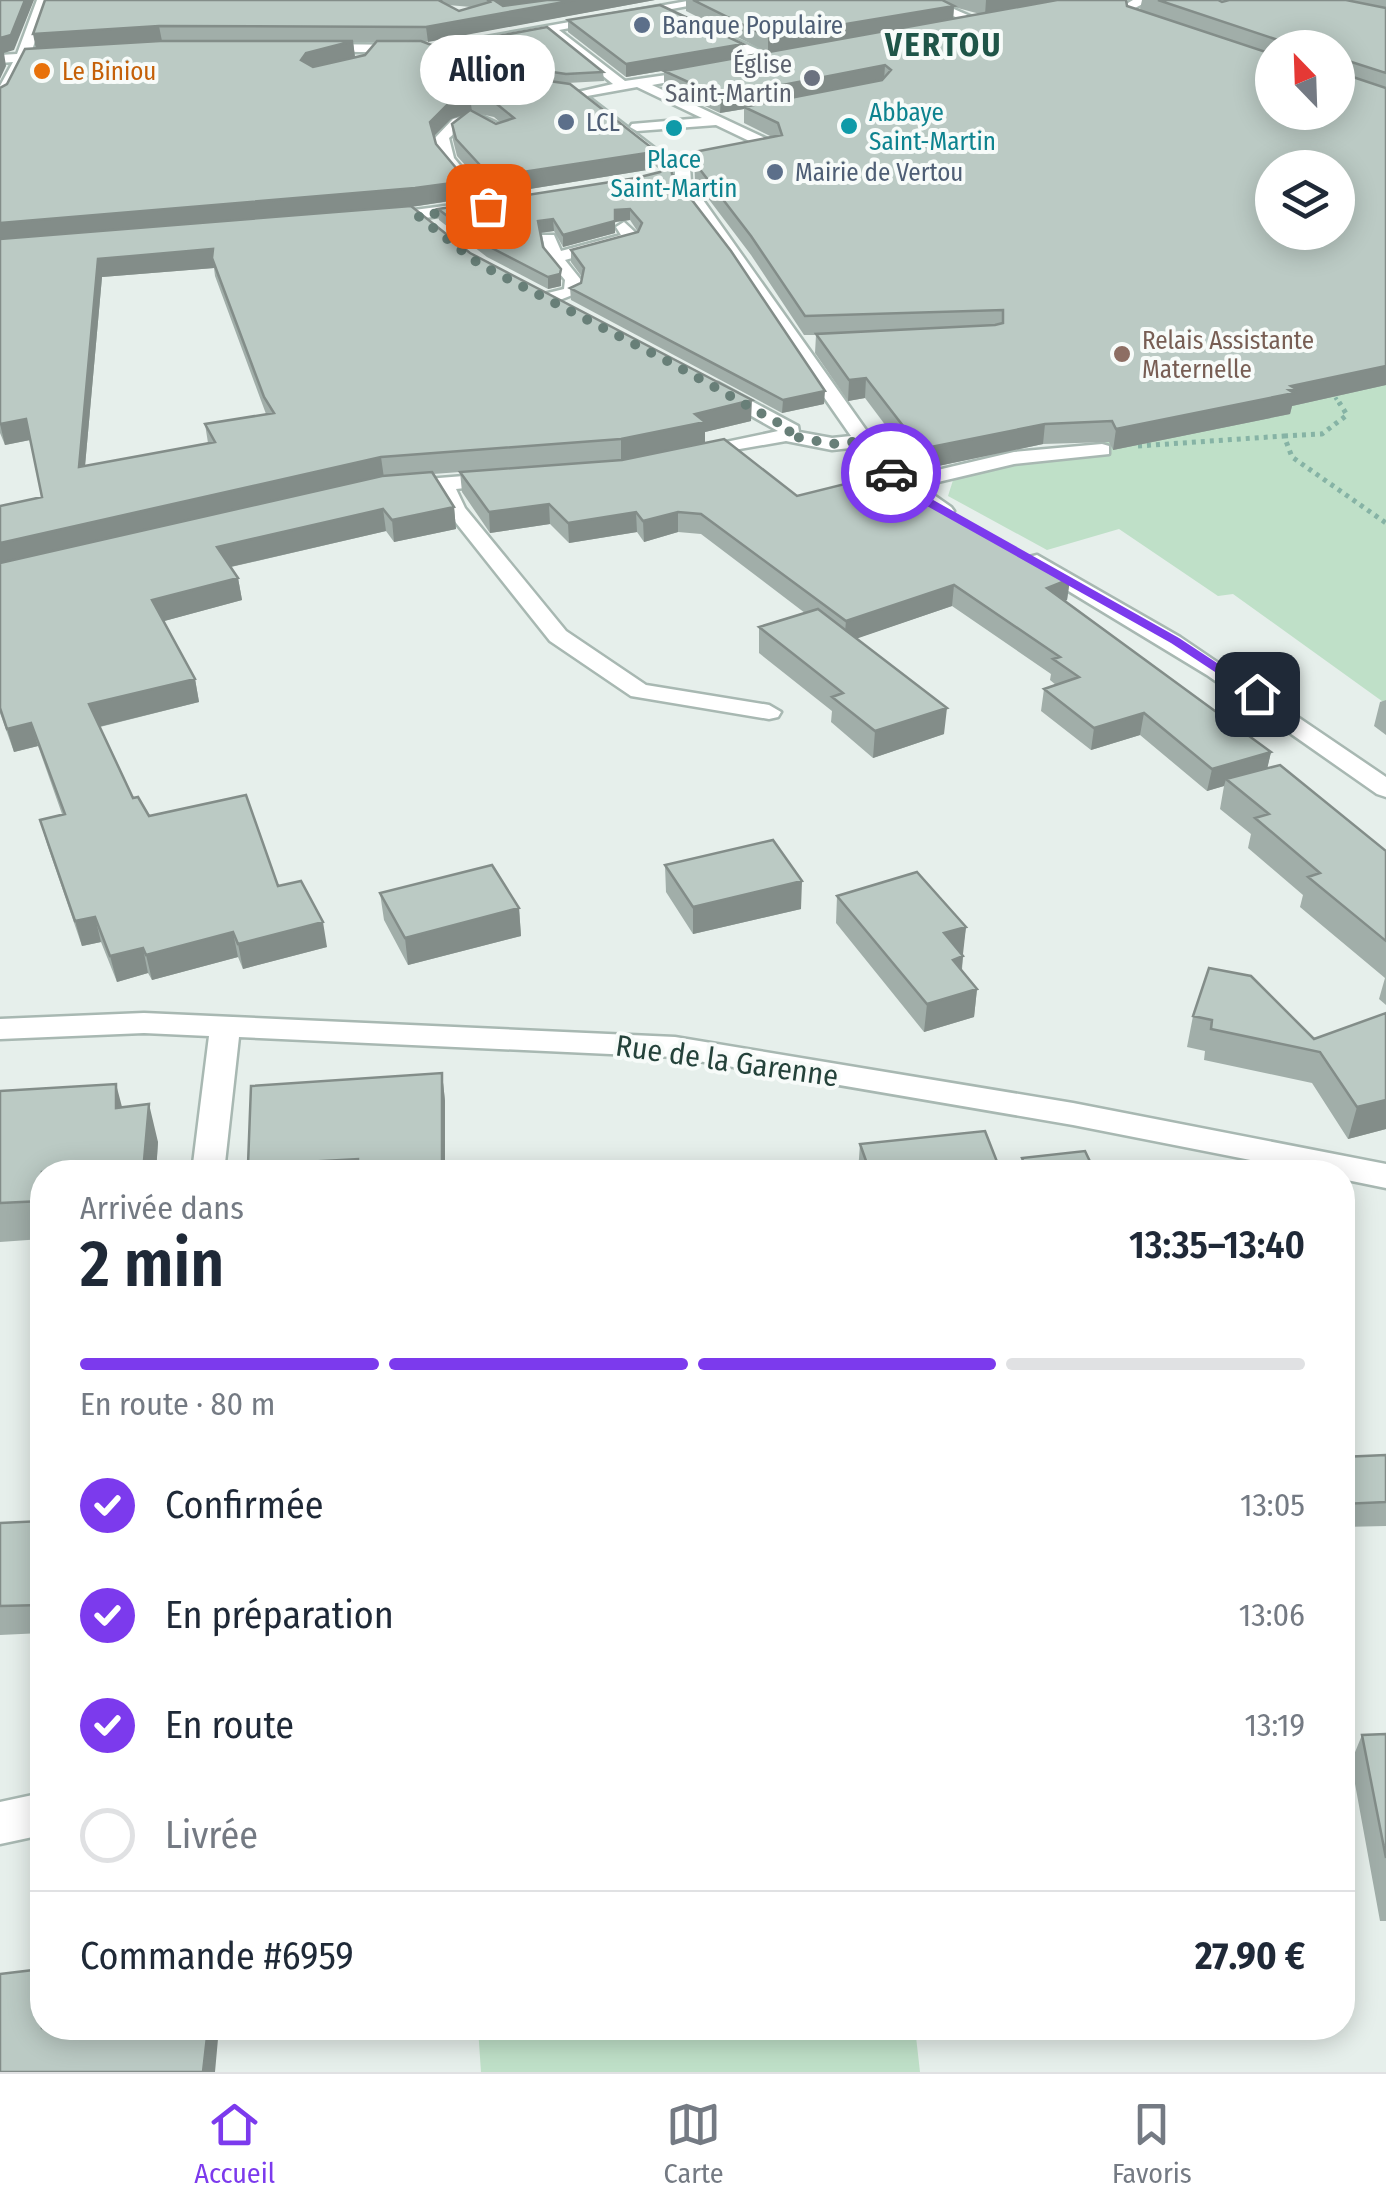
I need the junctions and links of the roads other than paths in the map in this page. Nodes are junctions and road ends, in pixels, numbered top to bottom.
1 (43, 0) edge
2 (646, 0) edge
3 (714, 0) edge
4 (923, 0) edge
5 (1144, 0) edge
6 (551, 7) edge
7 (663, 11) junction
8 (999, 20) edge
9 (980, 23) junction
10 (575, 26) junction
11 (946, 28) edge
12 (1172, 30) edge
13 (554, 32) edge
14 (294, 48) edge
15 (373, 49) junction
16 (425, 49) junction
17 (72, 54) edge
18 (21, 57) junction
19 (777, 57) edge
20 (453, 58) edge
21 (0, 59) edge
22 (757, 61) junction
23 (361, 64) edge
24 (741, 64) edge
25 (724, 68) edge
26 (636, 89) junction
27 (557, 96) edge
28 (578, 96) junction
29 (0, 99) edge
30 (496, 109) edge
31 (472, 116) junction
32 (745, 116) edge
33 (715, 121) junction
34 (688, 123) junction
35 (637, 128) dead end
36 (504, 135) edge
37 (736, 156) edge
38 (719, 158) edge
39 (675, 166) junction
40 (683, 183) junction
41 (418, 216) junction
42 (362, 221) edge
43 (624, 226) edge
44 (437, 231) edge
45 (548, 238) edge
46 (555, 258) junction
47 (578, 315) edge
48 (822, 343) edge
49 (798, 345) junction
50 (709, 384) edge
51 (846, 418) junction
52 (789, 433) junction
53 (864, 441) junction
54 (1102, 450) edge
55 (678, 458) edge
56 (522, 477) edge
57 (443, 484) junction
58 (384, 488) edge
59 (909, 490) junction
60 (965, 522) edge
61 (1014, 550) edge
62 (769, 712) dead end
63 (1386, 790) edge
64 (228, 1028) junction
65 (0, 1029) edge
66 (209, 1160) edge
67 (1305, 1160) edge
68 (1355, 1170) edge
69 (1386, 1176) edge
70 (30, 1817) edge
71 (0, 1824) edge

1 - 18 street
2 - 7 street
3 - 7 street
4 - 9 street
5 - 12 street
6 - 10 street
7 - 10 street
7 - 22 street
8 - 9 street
9 - 11 street
10 - 16 street
13 - 26 street
14 - 15 street
15 - 16 street
15 - 23 street
16 - 20 street
17 - 18 street
18 - 21 street
18 - 29 street
19 - 22 street
22 - 24 street
25 - 26 street
26 - 28 street
26 - 33 street
26 - 34 street
27 - 28 street
28 - 39 street
30 - 31 street
31 - 36 street
31 - 41 street
32 - 33 street
33 - 34 street
33 - 37 street
34 - 35 street
34 - 39 street
38 - 39 street
39 - 40 street
39 - 40 street
40 - 49 street
41 - 42 street
41 - 44 street
43 - 46 street
45 - 46 street
46 - 47 street
48 - 49 street
49 - 51 street
50 - 52 street
51 - 52 street
51 - 53 street
52 - 53 street
52 - 55 street
53 - 59 street
54 - 59 street
56 - 57 street
57 - 58 street
57 - 62 street
59 - 60 street
61 - 63 street
64 - 65 street, Rue de la Garenne
64 - 66 street
64 - 67 street, Rue de la Garenne
68 - 69 street, Rue de la Garenne
70 - 71 street

